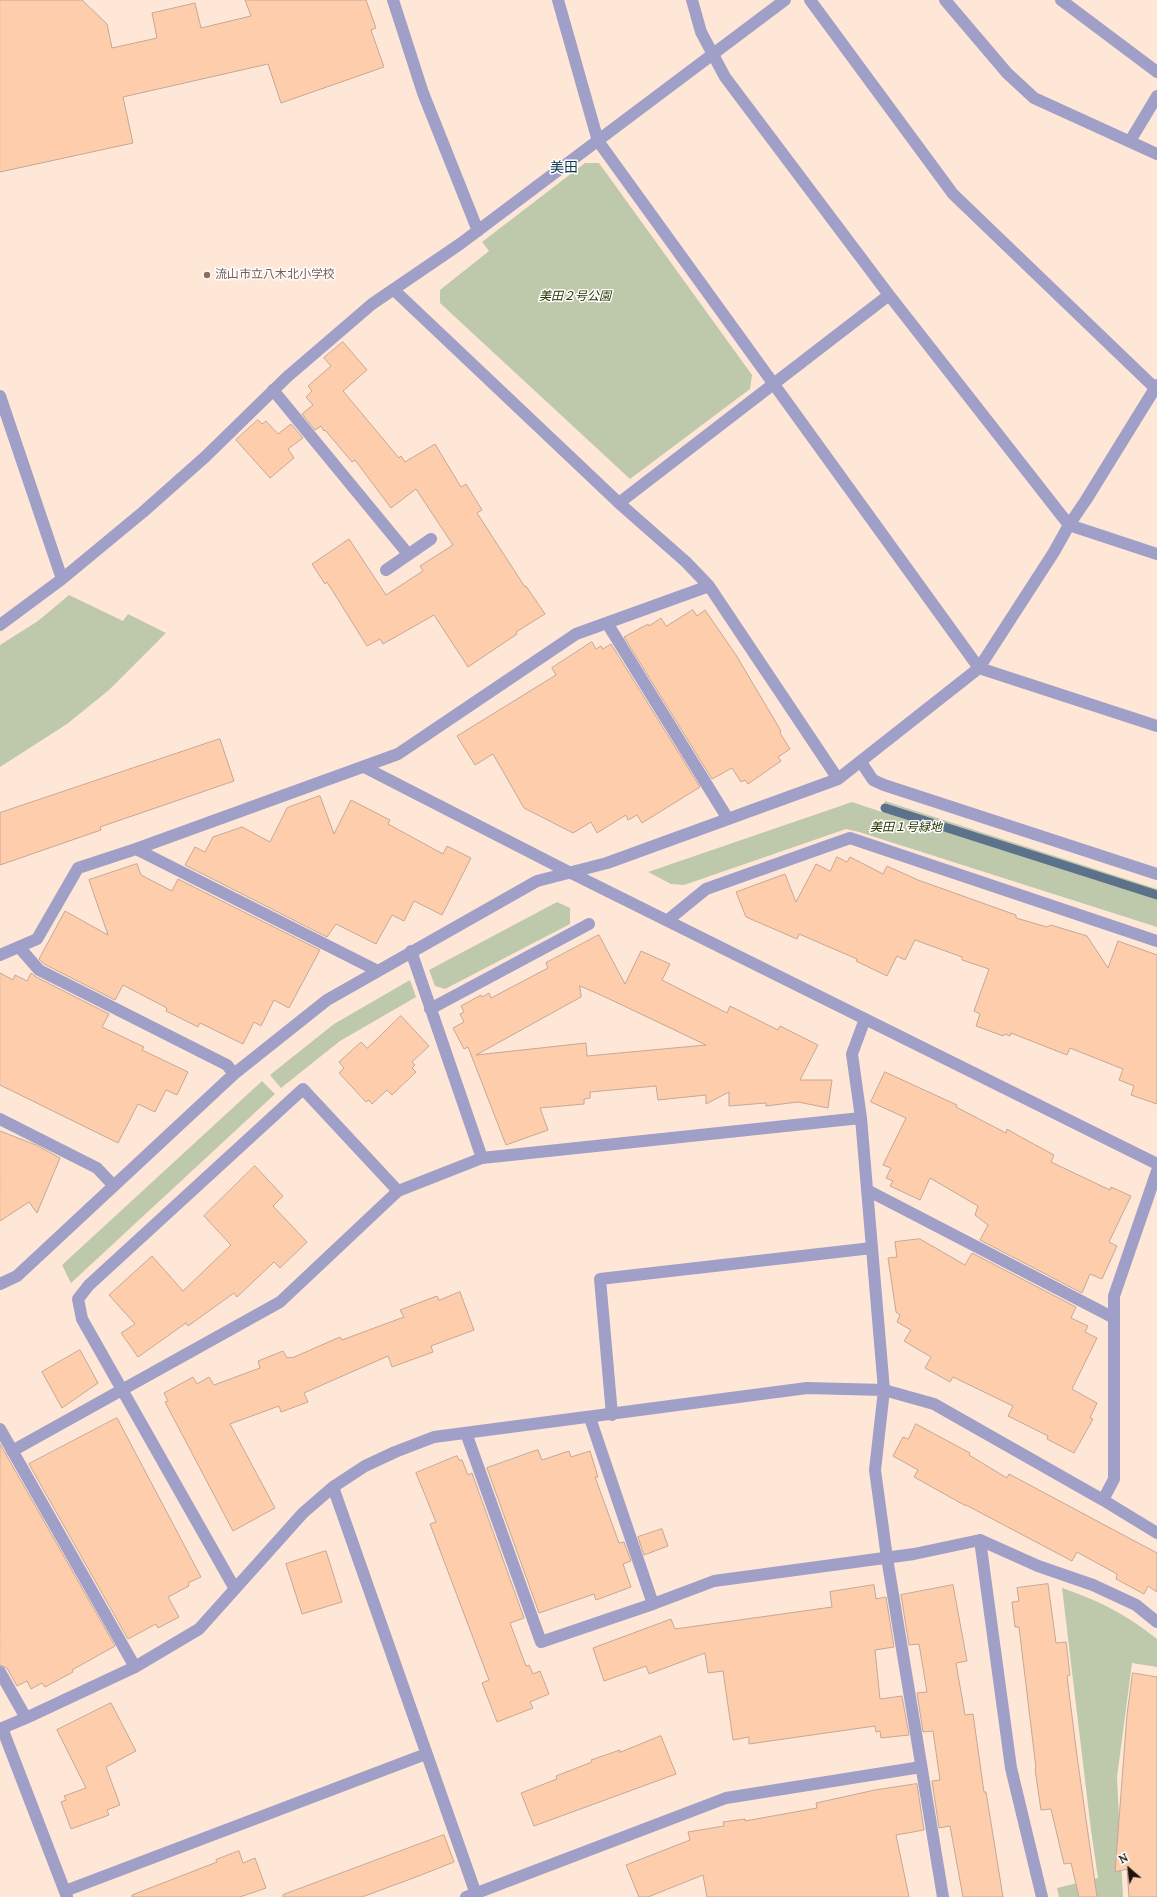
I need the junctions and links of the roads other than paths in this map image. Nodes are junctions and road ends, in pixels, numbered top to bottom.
1 (393, 0) edge
2 (558, 0) edge
3 (692, 0) edge
4 (785, 0) edge
5 (810, 0) edge
6 (945, 0) edge
7 (1061, 0) edge
8 (712, 55) junction
9 (1157, 72) edge
10 (1157, 96) edge
11 (598, 141) junction
12 (1130, 141) junction
13 (1157, 154) edge
14 (478, 231) junction
15 (394, 290) junction
16 (889, 295) junction
17 (773, 384) junction
18 (1156, 388) edge
19 (273, 390) junction
20 (0, 396) edge
21 (619, 503) junction
22 (1069, 525) junction
23 (431, 540) dead end
24 (408, 554) junction
25 (1157, 554) edge
26 (386, 570) dead end
27 (62, 580) junction
28 (709, 586) junction
29 (607, 623) junction
30 (0, 625) edge
31 (979, 668) junction
32 (1157, 726) edge
33 (860, 762) junction
34 (364, 767) junction
35 (838, 779) junction
36 (728, 819) junction
37 (136, 849) junction
38 (571, 872) junction
39 (1157, 874) edge
40 (668, 920) junction
41 (589, 924) dead end
42 (1157, 941) edge
43 (19, 947) junction
44 (411, 952) junction
45 (0, 955) edge
46 (378, 971) junction
47 (430, 1009) junction
48 (865, 1019) junction
49 (234, 1074) junction
50 (861, 1118) junction
51 (0, 1119) edge
52 (482, 1158) junction
53 (1157, 1164) edge
54 (1157, 1171) edge
55 (113, 1185) junction
56 (866, 1190) junction
57 (398, 1191) junction
58 (872, 1248) junction
59 (0, 1284) edge
60 (1114, 1318) junction
61 (121, 1389) junction
62 (884, 1390) junction
63 (612, 1415) junction
64 (590, 1418) junction
65 (0, 1428) edge
66 (466, 1433) junction
67 (12, 1451) junction
68 (333, 1486) junction
69 (1103, 1500) junction
70 (1157, 1533) edge
71 (980, 1540) junction
72 (887, 1558) junction
73 (235, 1589) junction
74 (653, 1604) junction
75 (1157, 1622) edge
76 (135, 1667) junction
77 (0, 1672) edge
78 (26, 1718) junction
79 (1, 1729) edge
80 (426, 1754) junction
81 (921, 1767) junction
82 (66, 1894) edge
83 (473, 1896) edge
84 (943, 1897) edge
85 (1042, 1897) edge

1 - 14 street
2 - 11 street
3 - 8 street
4 - 8 street
5 - 18 street
6 - 12 street
7 - 9 street
8 - 11 street
8 - 16 street
10 - 12 street
11 - 14 street
11 - 17 street
12 - 13 street
14 - 15 street
15 - 19 street
15 - 21 street
16 - 17 street
16 - 22 street
17 - 21 street
17 - 31 street
18 - 22 street
19 - 24 street
19 - 27 street
20 - 27 street
21 - 28 street
22 - 25 street
22 - 31 street
23 - 24 street
24 - 26 street
27 - 30 street
28 - 29 street
28 - 35 street
29 - 34 street
29 - 36 street
31 - 32 street
31 - 33 street
33 - 35 street
33 - 39 street
34 - 37 street
34 - 38 street
35 - 36 street
36 - 38 street
37 - 43 street
37 - 46 street
38 - 40 street
38 - 44 street
40 - 42 street
40 - 48 street
41 - 47 street
43 - 45 street
43 - 49 street
44 - 46 street
44 - 47 street
46 - 49 street
47 - 52 street
48 - 50 street
48 - 53 street
49 - 55 street
50 - 52 street
50 - 56 street
51 - 55 street
52 - 57 street
54 - 60 street
55 - 59 street
56 - 58 street
56 - 60 street
57 - 61 street
57 - 61 street
58 - 62 street
58 - 63 street
60 - 69 street
61 - 67 street
61 - 73 street
62 - 63 street
62 - 69 street
62 - 72 street
63 - 64 street
64 - 66 street
64 - 74 street
65 - 67 street
66 - 68 street
66 - 74 street
67 - 76 street
68 - 73 street
68 - 80 street
69 - 70 street
71 - 72 street
71 - 75 street
71 - 85 street
72 - 74 street
72 - 81 street
73 - 76 street
76 - 78 street
77 - 78 street
78 - 79 street
79 - 82 street
80 - 82 street
80 - 83 street
81 - 83 street
81 - 84 street

